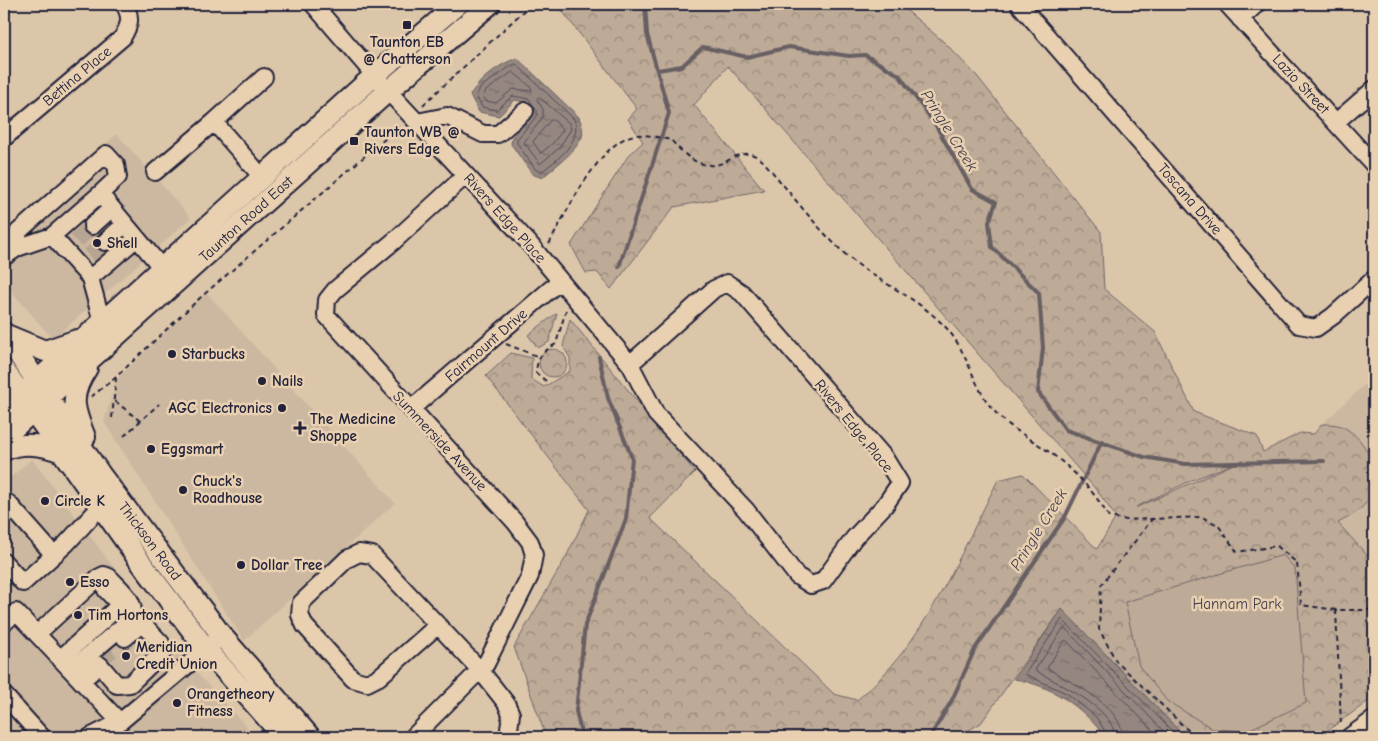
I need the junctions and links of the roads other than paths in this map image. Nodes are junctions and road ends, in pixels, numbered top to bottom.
1 (124, 4) edge
2 (313, 4) edge
3 (458, 4) edge
4 (490, 4) edge
5 (1227, 4) edge
6 (1257, 4) edge
7 (1025, 6) edge
8 (1240, 19) junction
9 (376, 75) junction
10 (264, 77) dead end
11 (1374, 89) edge
12 (388, 91) junction
13 (525, 111) dead end
14 (415, 119) junction
15 (214, 122) junction
16 (1336, 122) junction
17 (4, 138) edge
18 (1374, 165) edge
19 (155, 172) dead end
20 (466, 175) junction
21 (262, 177) junction
22 (72, 184) junction
23 (94, 198) junction
24 (112, 208) junction
25 (125, 224) junction
26 (92, 226) tunnel mouth
27 (52, 236) junction
28 (137, 238) junction
29 (105, 242) tunnel mouth
30 (10, 252) edge
31 (162, 268) junction
32 (90, 278) junction
33 (1374, 279) edge
34 (566, 287) junction
35 (102, 322) junction
36 (4, 334) edge
37 (92, 344) junction
38 (630, 364) junction
39 (4, 370) edge
40 (30, 387) junction
41 (42, 405) junction
42 (411, 409) junction
43 (4, 410) edge
44 (4, 437) edge
45 (4, 450) edge
46 (64, 453) junction
47 (100, 474) junction
48 (4, 506) edge
49 (101, 506) junction
50 (54, 555) junction
51 (4, 562) edge
52 (103, 586) dead end
53 (4, 623) edge
54 (438, 625) junction
55 (60, 628) dead end
56 (222, 636) junction
57 (41, 638) junction
58 (206, 649) junction
59 (105, 658) junction
60 (71, 670) junction
61 (480, 670) junction
62 (4, 695) edge
63 (1374, 719) edge
64 (120, 722) junction
65 (1345, 732) edge
66 (42, 737) edge
67 (90, 737) edge
68 (284, 737) edge
69 (310, 737) edge
70 (413, 737) edge
71 (508, 737) edge

1 - 17 street, Bettina Place
2 - 9 street, Rivers Edge Place
3 - 9 main road, Taunton Road East
4 - 12 main road, Taunton Road East
5 - 8 street, Lazio Street
6 - 8 street
7 - 33 street, Toscana Drive
8 - 16 street, Lazio Street
9 - 12 street, Rivers Edge Place
9 - 21 main road, Taunton Road East
10 - 15 street
11 - 16 street
12 - 14 street, Rivers Edge Place
12 - 37 main road, Taunton Road East
13 - 14 street
14 - 20 street, Rivers Edge Place
15 - 19 street
15 - 21 street
16 - 18 street, Lazio Street
20 - 34 street, Rivers Edge Place
20 - 42 street, Summerside Avenue
21 - 31 main road, Taunton Road East
22 - 23 street
22 - 23 street
22 - 30 street
23 - 24 street
23 - 27 street
24 - 25 street
24 - 26 street
25 - 28 street
25 - 29 street
27 - 30 street
27 - 32 street
28 - 31 street
28 - 32 street
31 - 35 main road, Taunton Road East
32 - 35 street
34 - 38 street, Rivers Edge Place
34 - 42 street, Fairmount Drive
35 - 37 main road, Taunton Road East
36 - 37 main road
36 - 40 main road, Thickson Road
37 - 40 main road, Taunton Road East
37 - 41 main road, Taunton Road East
37 - 47 main road
38 - 38 street, Rivers Edge Place
39 - 40 main road, Thickson Road
40 - 41 main road, Thickson Road
40 - 43 main road, Taunton Road East
41 - 44 main road, Taunton Road East
41 - 46 main road, Thickson Road
41 - 47 main road, Thickson Road
42 - 61 street, Summerside Avenue
45 - 46 main road
46 - 49 main road, Thickson Road
47 - 56 main road, Thickson Road
48 - 50 street
49 - 50 street
49 - 58 main road, Thickson Road
50 - 51 street
52 - 60 street
53 - 57 street
54 - 54 street
54 - 61 street
55 - 57 street
56 - 58 street
56 - 69 main road, Thickson Road
57 - 60 street
57 - 60 street
58 - 64 street
58 - 68 main road, Thickson Road
59 - 59 street
59 - 60 street
60 - 64 street
61 - 70 street, Summerside Avenue
61 - 71 street
62 - 66 street
63 - 65 street
64 - 67 street

